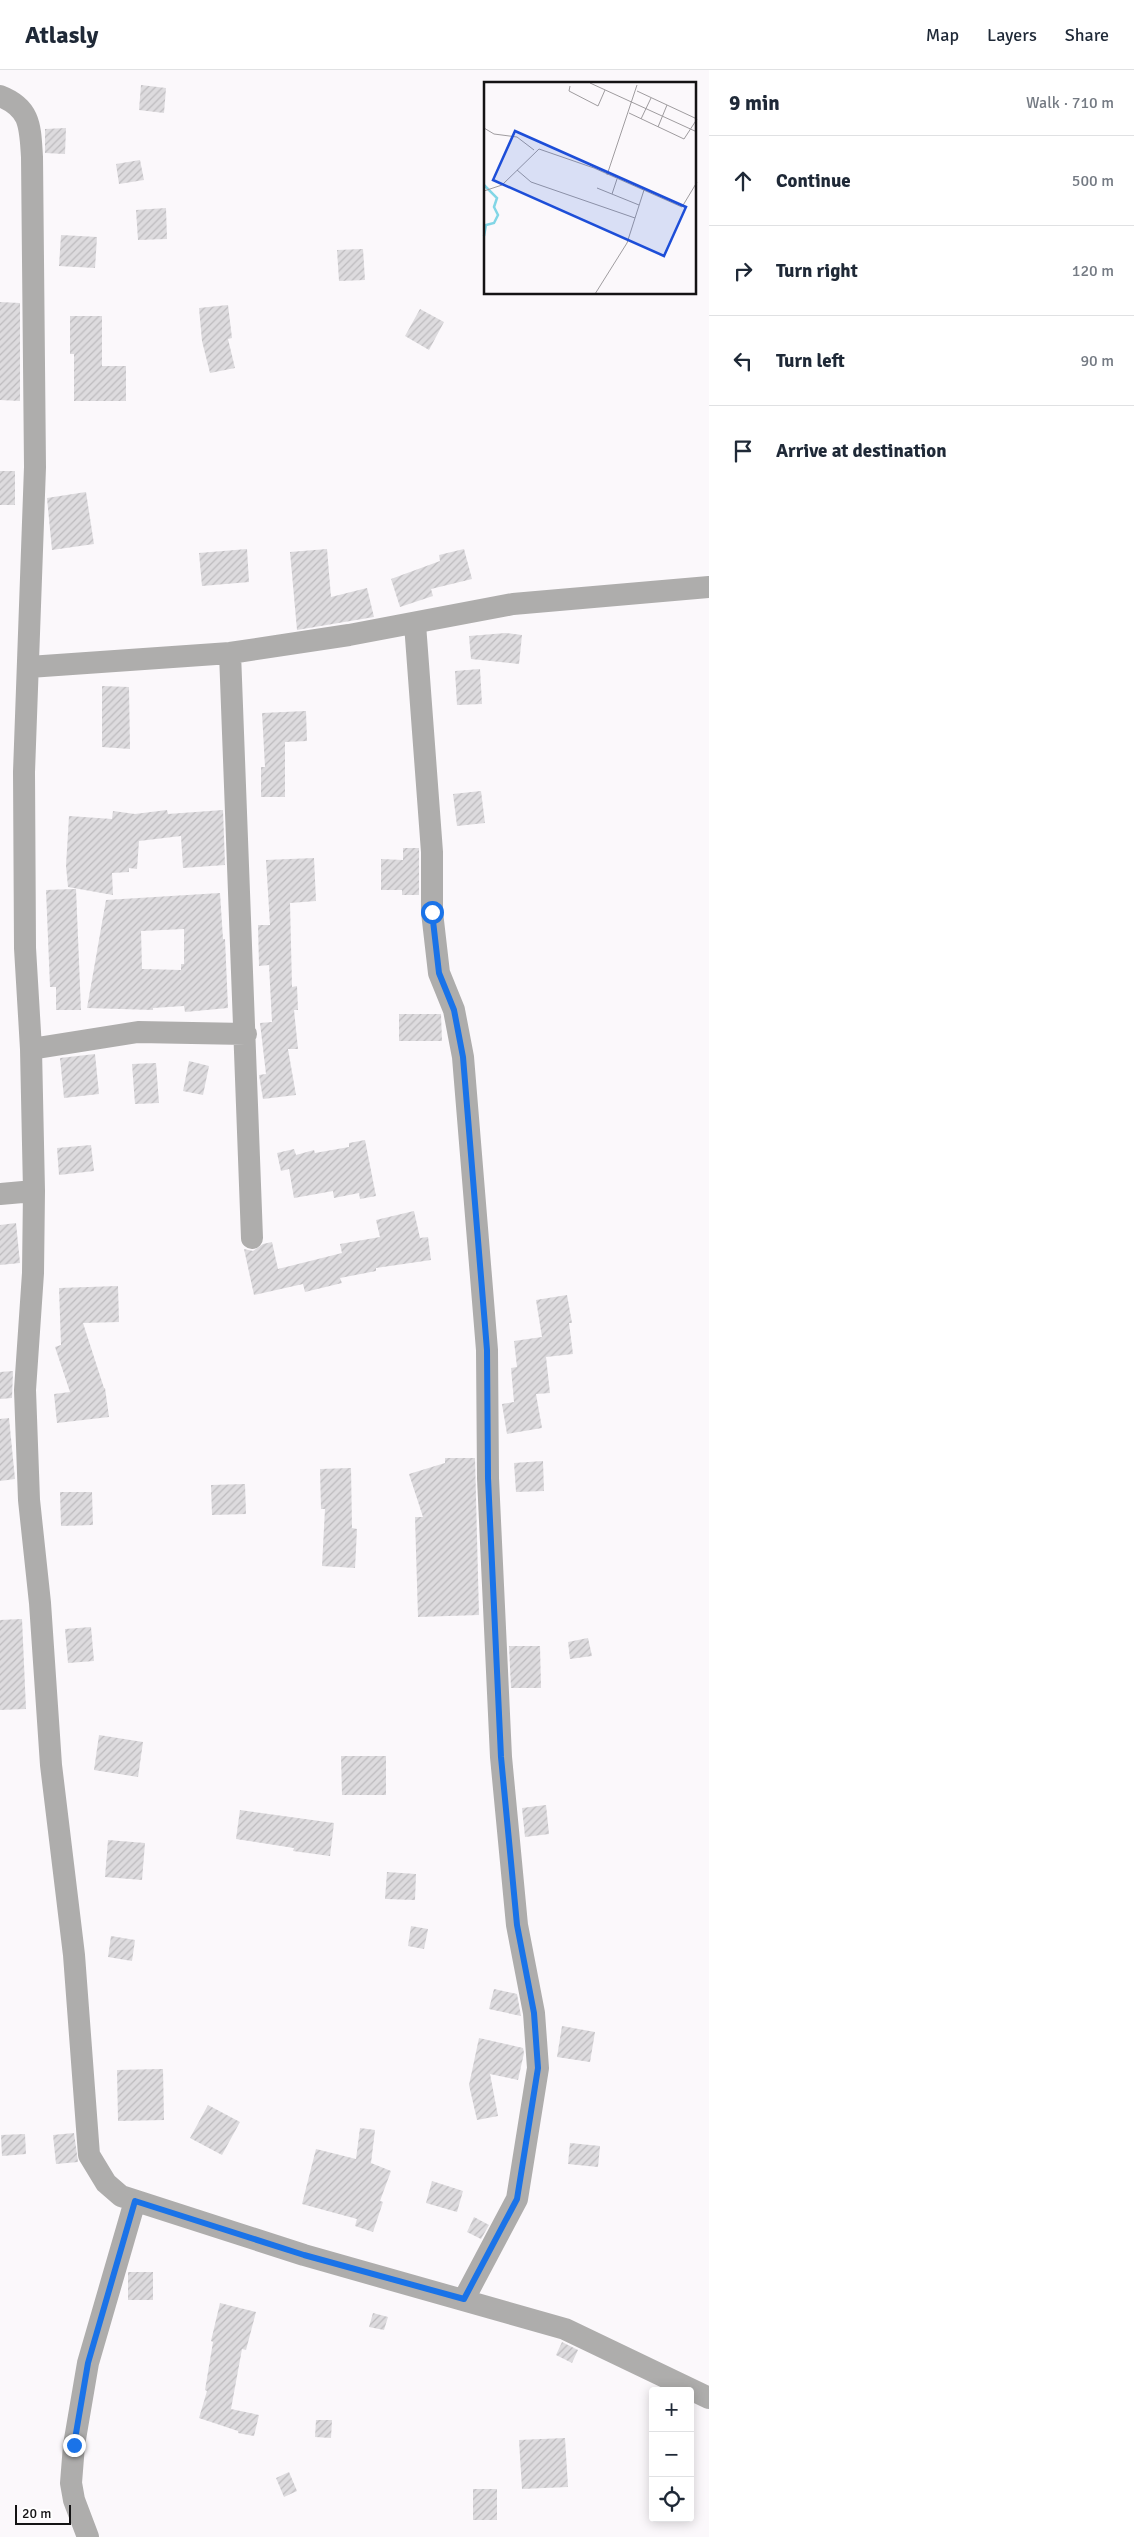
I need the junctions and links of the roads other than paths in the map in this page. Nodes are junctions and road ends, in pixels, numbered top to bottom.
1 (0, 96) edge
2 (709, 587) edge
3 (415, 624) junction
4 (230, 653) junction
5 (30, 667) junction
6 (246, 1034) junction
7 (31, 1049) junction
8 (34, 1190) junction
9 (0, 1194) edge
10 (252, 1238) dead end
11 (135, 2201) junction
12 (464, 2299) junction
13 (709, 2398) edge
14 (88, 2537) edge

1 - 5 street
2 - 3 street
3 - 4 street
3 - 12 street
4 - 5 street
4 - 6 street
5 - 7 street
6 - 7 street
6 - 10 street
7 - 8 street
8 - 9 street
8 - 11 street
11 - 12 street
11 - 14 street
12 - 13 street

